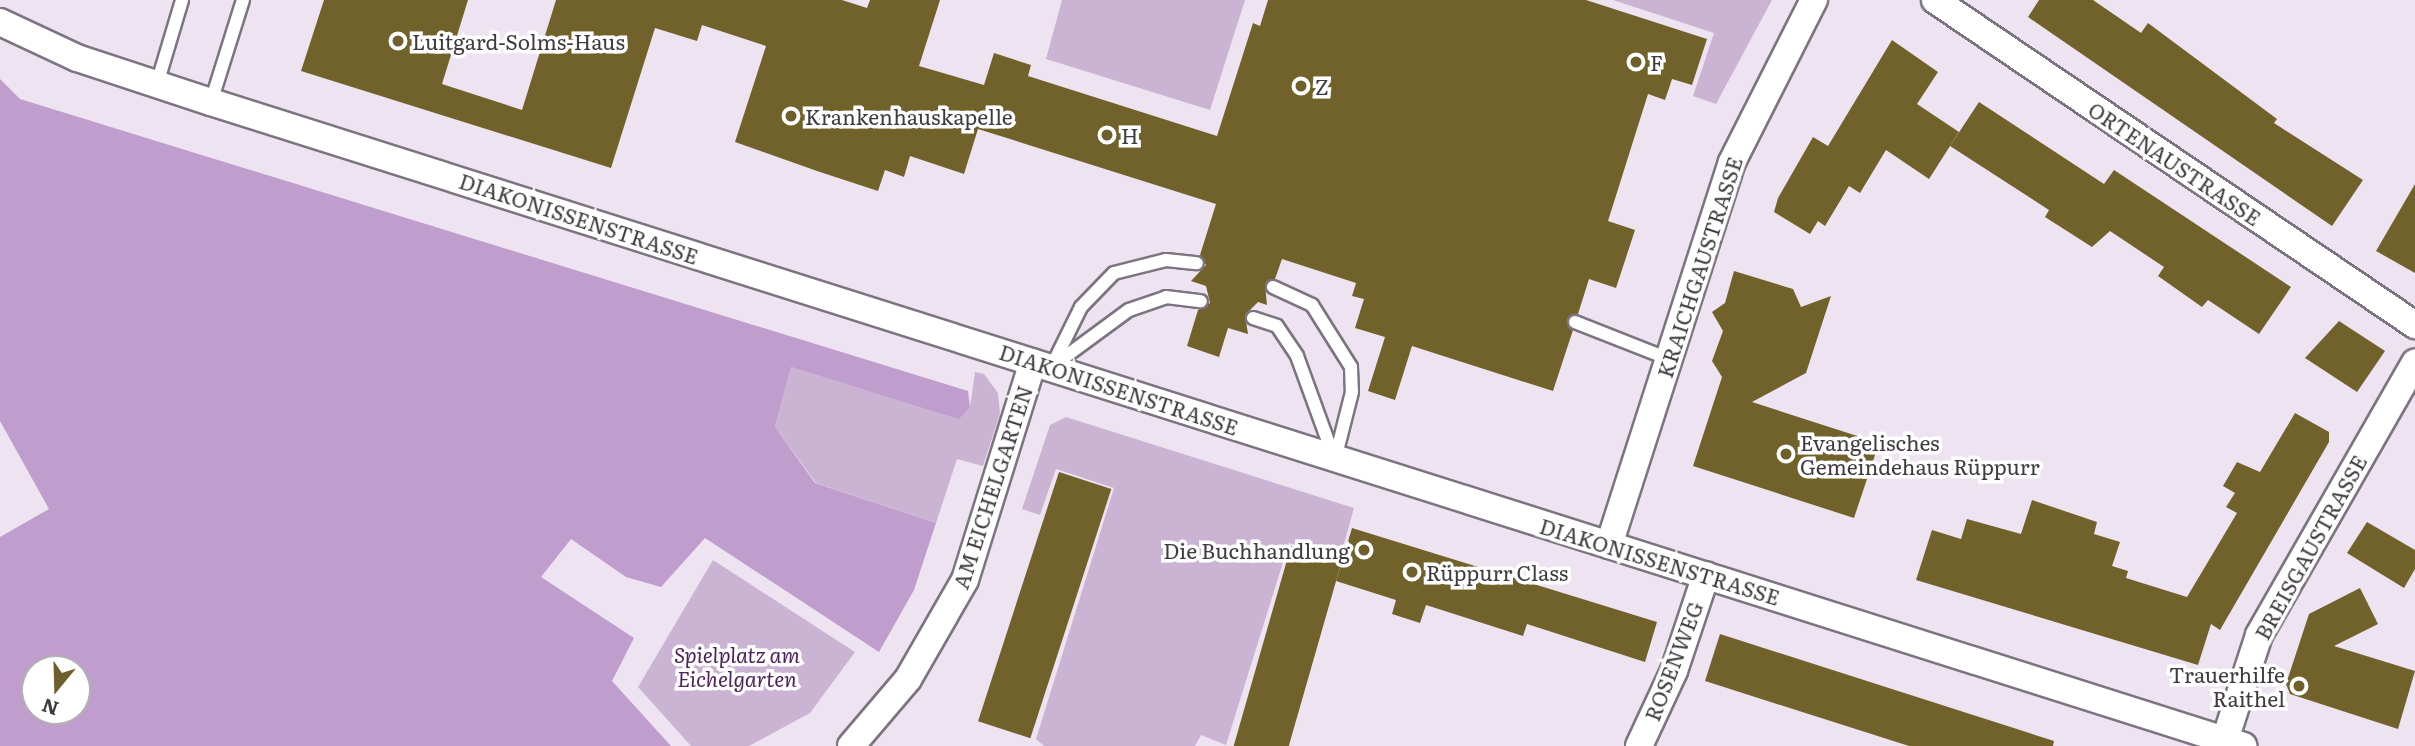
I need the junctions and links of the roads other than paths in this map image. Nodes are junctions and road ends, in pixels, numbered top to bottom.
1 (182, 0) edge
2 (243, 0) edge
3 (1814, 0) edge
4 (1935, 0) edge
5 (0, 22) edge
6 (157, 84) junction
7 (211, 102) junction
8 (1197, 263) dead end
9 (1273, 287) dead end
10 (1201, 301) dead end
11 (1253, 318) dead end
12 (1575, 322) dead end
13 (2415, 325) edge
14 (1670, 359) junction
15 (2415, 363) edge
16 (1042, 365) junction
17 (1335, 459) junction
18 (1609, 545) junction
19 (1706, 575) junction
20 (2230, 744) edge
21 (851, 746) edge
22 (1639, 746) edge

1 - 6 lane
2 - 7 lane
3 - 14 street, KRAICHGAUSTRASSE
4 - 13 street, ORTENAUSTRASSE
5 - 6 street, DIAKONISSENSTRASSE
6 - 7 street, DIAKONISSENSTRASSE
7 - 16 street, DIAKONISSENSTRASSE
8 - 16 lane
9 - 17 lane
10 - 16 lane
11 - 17 lane
12 - 14 lane
14 - 18 street, KRAICHGAUSTRASSE
15 - 20 street, BREISGAUSTRASSE
16 - 17 street, DIAKONISSENSTRASSE
16 - 21 street, AM EICHELGARTEN
17 - 18 street, DIAKONISSENSTRASSE
18 - 19 street, DIAKONISSENSTRASSE
19 - 20 street, DIAKONISSENSTRASSE
19 - 22 street, ROSENWEG

